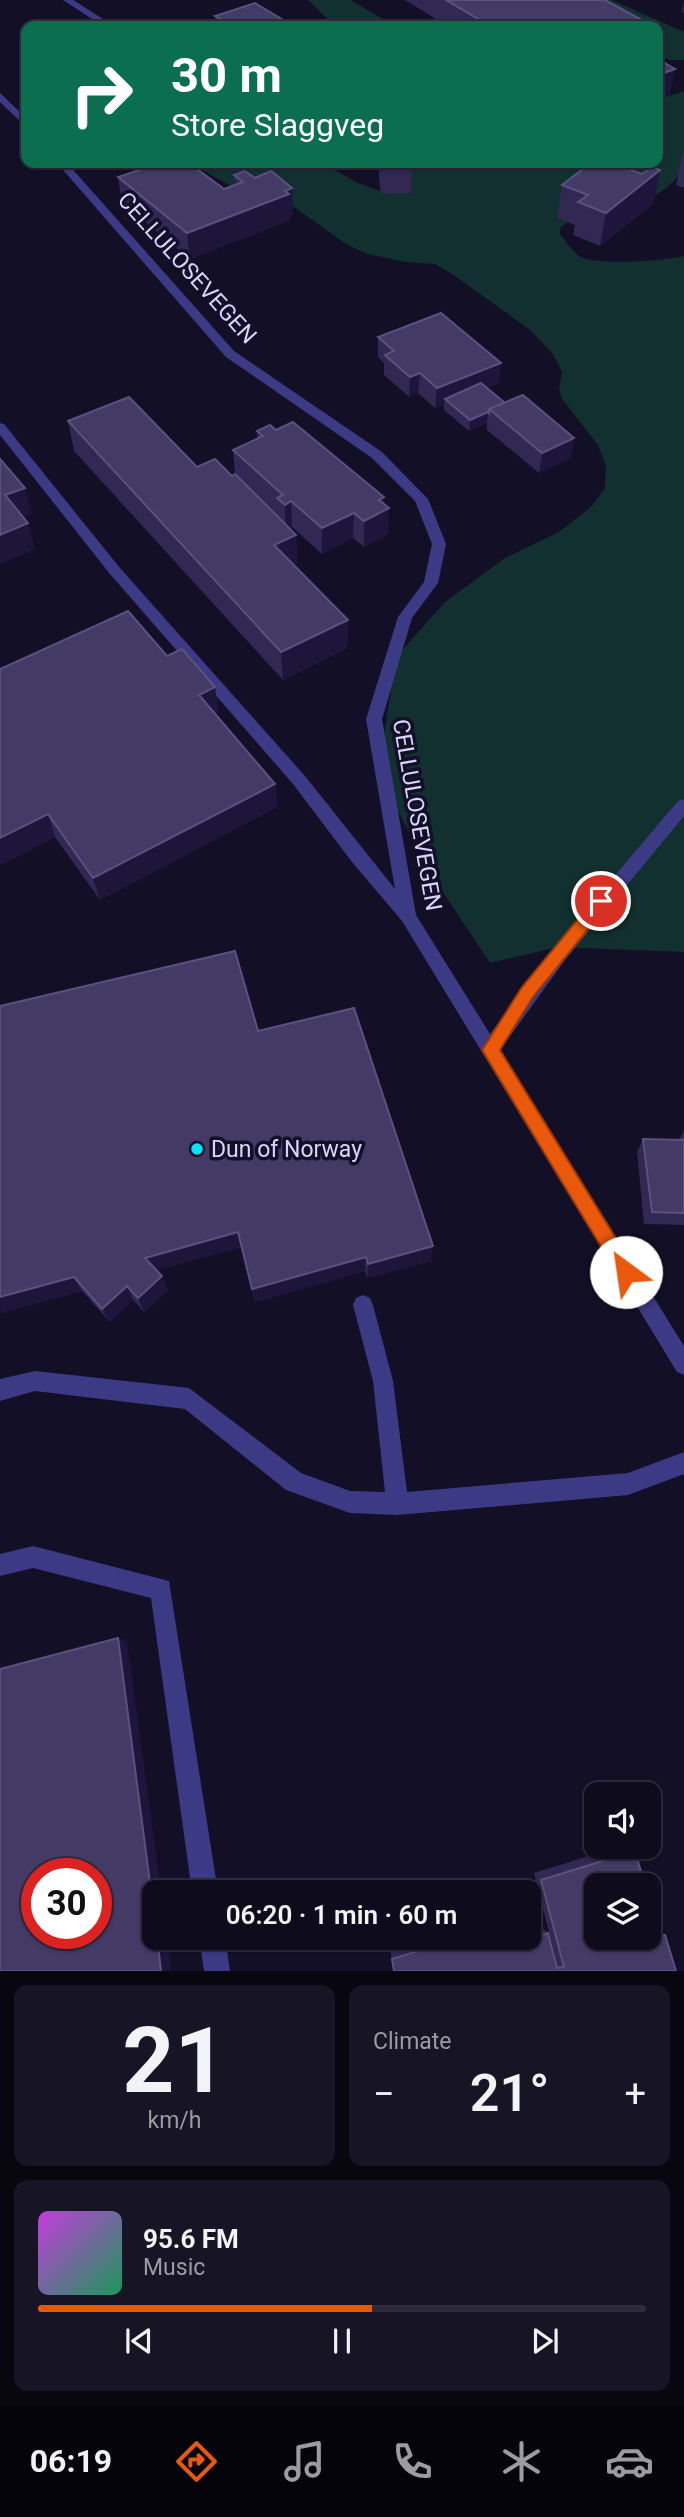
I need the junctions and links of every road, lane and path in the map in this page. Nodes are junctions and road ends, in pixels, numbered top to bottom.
1 (67, 0) edge
2 (101, 21) edge
3 (0, 96) edge
4 (21, 119) edge
5 (67, 168) edge
6 (0, 426) edge
7 (684, 805) edge
8 (408, 916) junction
9 (491, 1050) junction
10 (363, 1305) dead end
11 (684, 1365) edge
12 (0, 1390) edge
13 (684, 1464) edge
14 (397, 1504) junction
15 (0, 1565) edge
16 (203, 1880) edge
17 (214, 1950) edge
18 (217, 1971) edge

1 - 2 street
3 - 4 street
5 - 8 street, CELLULOSEVEGEN
6 - 8 street
7 - 9 street
8 - 9 street, CELLULOSEVEGEN
9 - 11 street, CELLULOSEVEGEN
10 - 14 street
12 - 14 street
13 - 14 street
15 - 16 street
17 - 18 street

